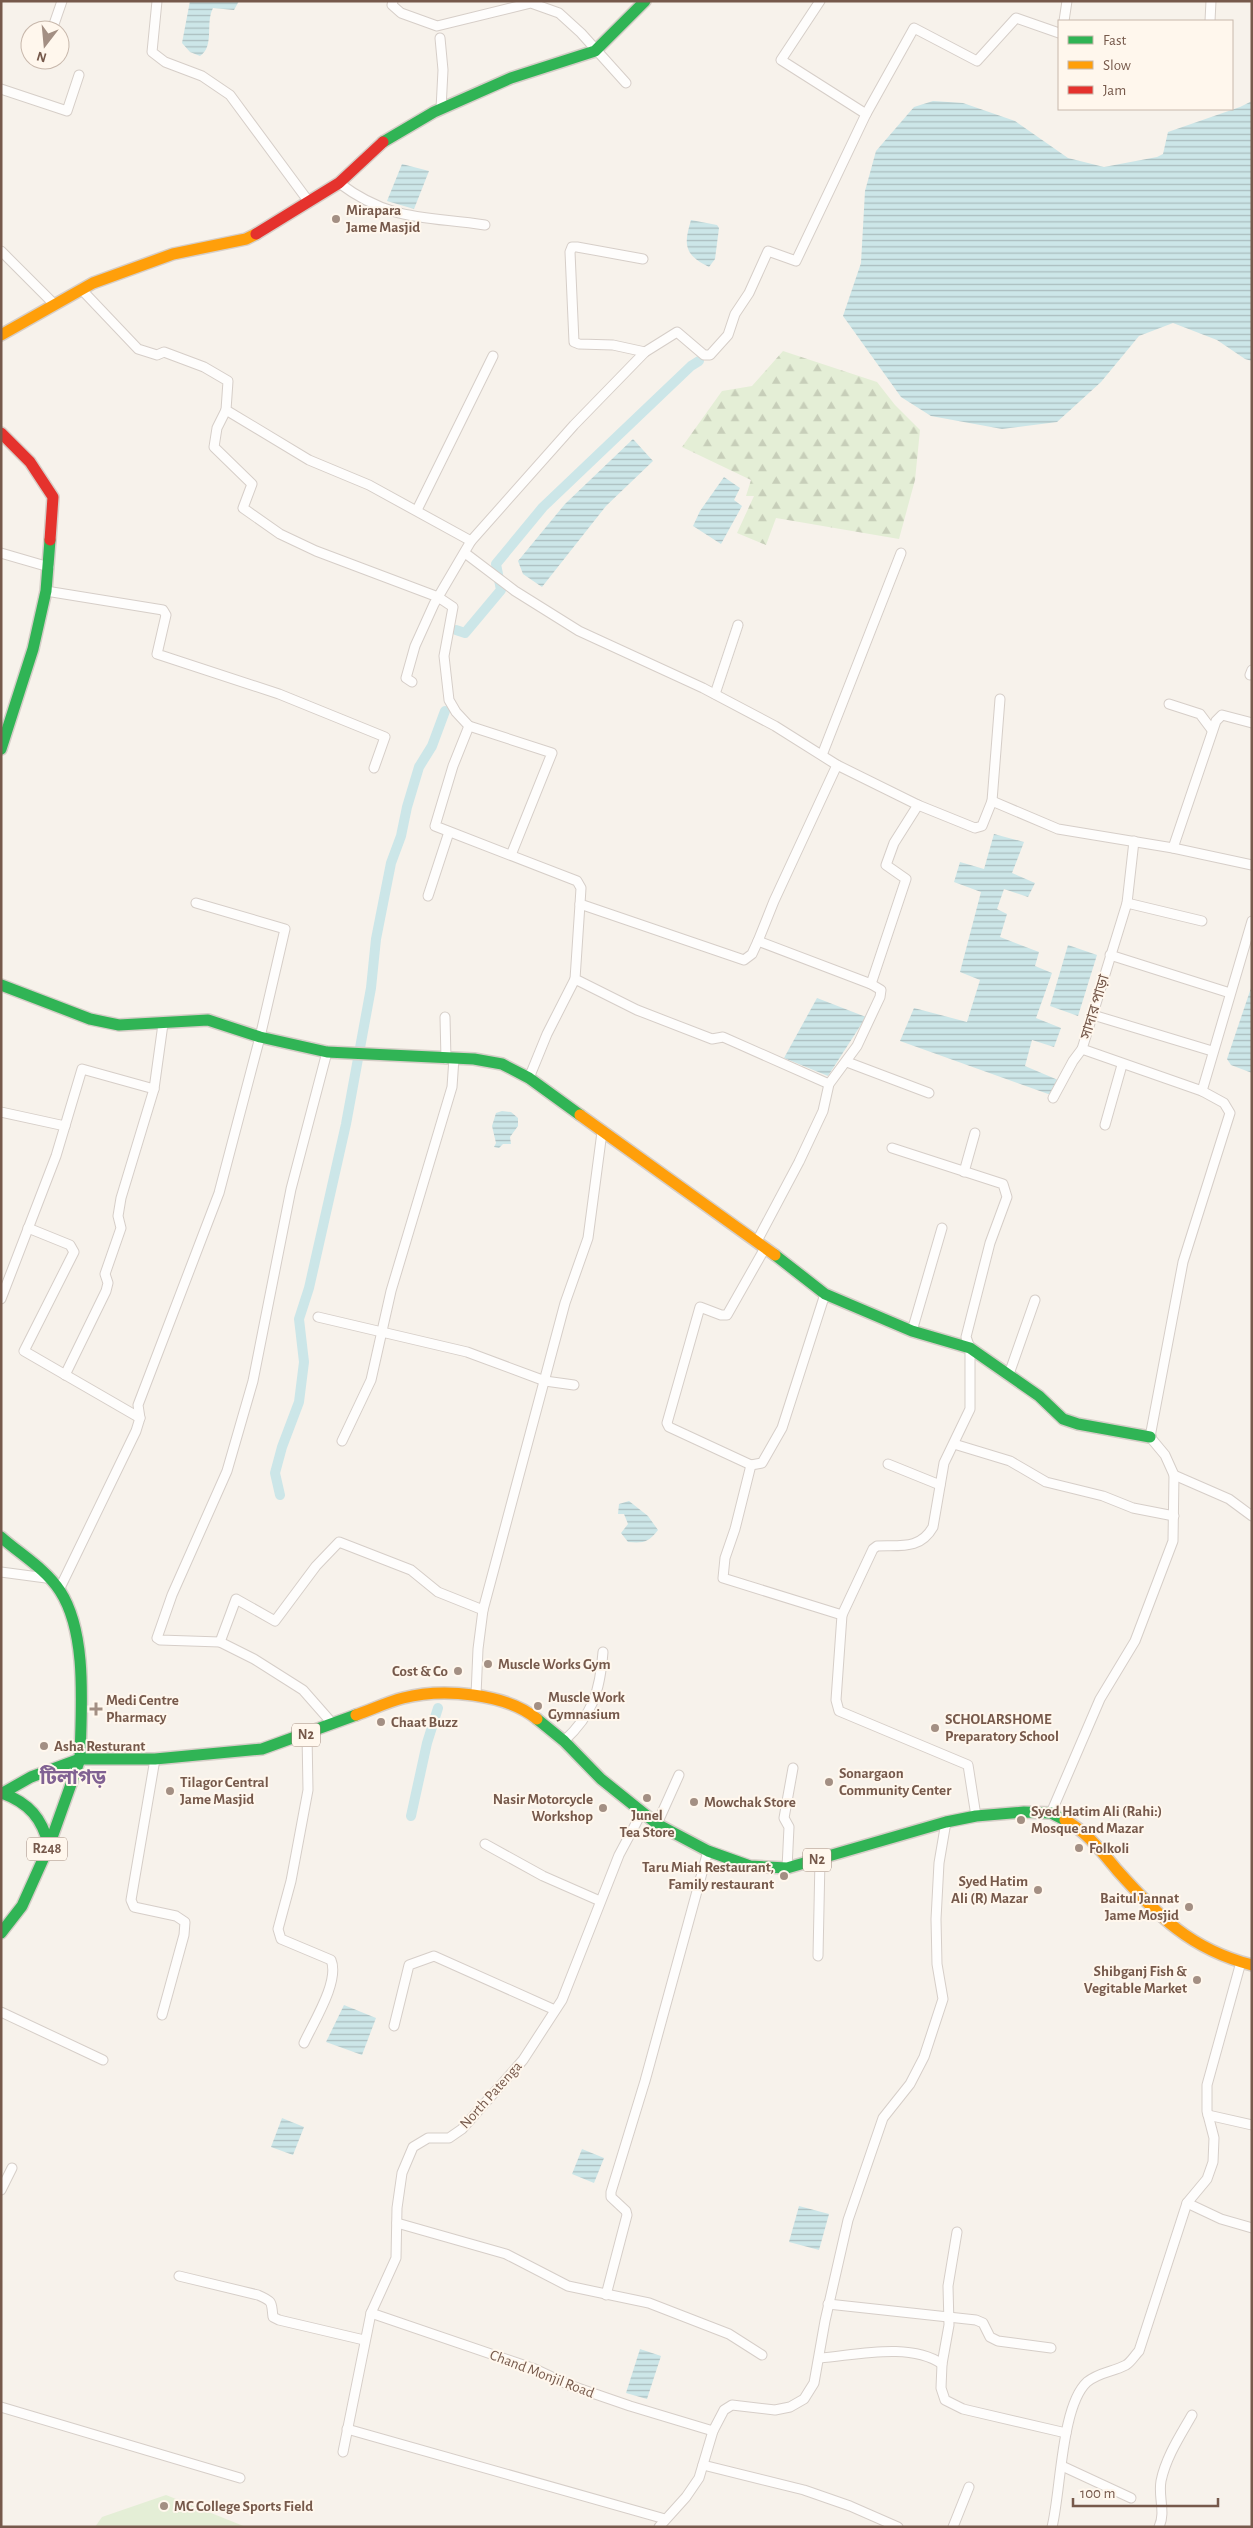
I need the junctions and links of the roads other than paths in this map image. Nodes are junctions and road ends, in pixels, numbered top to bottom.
1 (62, 1) edge
2 (157, 1) edge
3 (393, 1) edge
4 (645, 1) edge
5 (820, 1) edge
6 (1067, 1) edge
7 (1211, 1) edge
8 (55, 20) edge
9 (1064, 20) edge
10 (1210, 20) edge
11 (1058, 33) edge
12 (440, 38) dead end
13 (595, 51) junction
14 (79, 75) dead end
15 (626, 84) dead end
16 (1, 89) edge
17 (441, 109) junction
18 (866, 114) junction
19 (339, 183) junction
20 (309, 202) junction
21 (485, 226) dead end
22 (1, 251) edge
23 (643, 259) dead end
24 (81, 289) junction
25 (54, 304) junction
26 (1, 335) edge
27 (645, 352) junction
28 (494, 356) dead end
29 (226, 410) junction
30 (1, 433) edge
31 (417, 510) junction
32 (472, 541) junction
33 (1, 553) edge
34 (465, 553) junction
35 (901, 553) dead end
36 (49, 567) junction
37 (46, 591) junction
38 (438, 597) junction
39 (738, 626) dead end
40 (412, 682) dead end
41 (715, 694) junction
42 (1000, 699) dead end
43 (1170, 704) dead end
44 (1252, 723) edge
45 (469, 726) junction
46 (1212, 730) junction
47 (1, 750) edge
48 (822, 755) junction
49 (837, 765) junction
50 (374, 768) dead end
51 (992, 801) junction
52 (918, 805) junction
53 (449, 832) junction
54 (1134, 841) junction
55 (1173, 848) junction
56 (511, 855) junction
57 (1252, 864) edge
58 (428, 896) dead end
59 (196, 903) dead end
60 (1127, 903) junction
61 (580, 904) junction
62 (1252, 921) edge
63 (1202, 922) dead end
64 (1250, 932) edge
65 (758, 941) junction
66 (1110, 955) junction
67 (575, 979) junction
68 (871, 984) junction
69 (1, 985) edge
70 (1230, 993) junction
71 (1093, 1015) junction
72 (445, 1017) dead end
73 (164, 1024) junction
74 (260, 1037) junction
75 (1082, 1049) junction
76 (1212, 1051) junction
77 (327, 1052) junction
78 (450, 1058) junction
79 (847, 1062) junction
80 (1122, 1065) junction
81 (529, 1078) junction
82 (829, 1084) junction
83 (154, 1089) junction
84 (1202, 1091) junction
85 (929, 1093) dead end
86 (1054, 1098) dead end
87 (1, 1112) edge
88 (1105, 1125) dead end
89 (65, 1126) junction
90 (602, 1132) junction
91 (975, 1133) dead end
92 (892, 1148) dead end
93 (964, 1172) junction
94 (28, 1228) junction
95 (942, 1228) dead end
96 (761, 1244) junction
97 (825, 1294) junction
98 (1, 1299) edge
99 (1035, 1300) dead end
100 (318, 1317) dead end
101 (381, 1331) junction
102 (912, 1331) junction
103 (970, 1348) junction
104 (65, 1374) junction
105 (1009, 1374) junction
106 (545, 1381) junction
107 (574, 1386) dead end
108 (140, 1418) junction
109 (1150, 1436) junction
110 (342, 1441) dead end
111 (954, 1444) junction
112 (888, 1464) dead end
113 (751, 1465) junction
114 (1174, 1475) junction
115 (940, 1485) junction
116 (1174, 1516) junction
117 (1252, 1516) edge
118 (1, 1537) edge
119 (1, 1572) edge
120 (46, 1578) junction
121 (59, 1590) junction
122 (483, 1610) junction
123 (842, 1616) junction
124 (220, 1642) junction
125 (604, 1652) dead end
126 (476, 1695) junction
127 (332, 1722) junction
128 (307, 1734) junction
129 (564, 1741) junction
130 (80, 1759) junction
131 (155, 1759) junction
132 (793, 1768) dead end
133 (679, 1775) dead end
134 (2, 1794) edge
135 (642, 1812) junction
136 (1051, 1813) junction
137 (976, 1816) junction
138 (946, 1822) junction
139 (656, 1824) junction
140 (485, 1844) dead end
141 (49, 1846) junction
142 (708, 1851) junction
143 (820, 1859) junction
144 (788, 1868) junction
145 (600, 1901) junction
146 (1, 1933) edge
147 (818, 1956) dead end
148 (1247, 1963) edge
149 (555, 2010) junction
150 (1, 2012) edge
151 (162, 2015) dead end
152 (394, 2026) dead end
153 (304, 2043) dead end
154 (103, 2060) dead end
155 (1208, 2115) junction
156 (1252, 2125) edge
157 (12, 2168) dead end
158 (1, 2190) edge
159 (1187, 2203) junction
160 (397, 2223) junction
161 (1252, 2228) edge
162 (957, 2232) dead end
163 (179, 2276) dead end
164 (606, 2295) junction
165 (828, 2304) junction
166 (372, 2313) junction
167 (949, 2316) junction
168 (364, 2340) junction
169 (1051, 2348) dead end
170 (762, 2355) dead end
171 (820, 2358) junction
172 (942, 2364) junction
173 (1, 2407) edge
174 (1192, 2415) dead end
175 (347, 2429) junction
176 (713, 2431) junction
177 (1066, 2433) junction
178 (343, 2452) dead end
179 (703, 2465) junction
180 (1062, 2466) junction
181 (240, 2478) dead end
182 (969, 2486) dead end
183 (1131, 2498) dead end
184 (665, 2519) junction
185 (659, 2527) edge
186 (898, 2527) edge
187 (953, 2527) edge
188 (1052, 2527) edge
189 (1158, 2527) edge

1 - 8 street
2 - 20 street
3 - 13 street
4 - 13 main road
5 - 18 street
6 - 9 street
7 - 10 street
11 - 18 street
12 - 17 street
13 - 15 street
13 - 17 main road
14 - 16 street
17 - 19 main road
18 - 27 street
19 - 20 main road
19 - 21 street
20 - 24 main road
22 - 25 street
23 - 27 street
24 - 25 main road
24 - 29 street
25 - 26 main road
27 - 32 street
28 - 31 street
29 - 31 street
29 - 38 street
30 - 36 main road
31 - 32 street
32 - 34 street
33 - 36 street
34 - 38 street
34 - 41 street
35 - 48 street
36 - 37 main road
37 - 47 main road
37 - 50 street
38 - 40 street
38 - 45 street
39 - 41 street
41 - 48 street
42 - 51 street
43 - 46 street
44 - 46 street
45 - 53 street
45 - 56 street
46 - 55 street
48 - 49 street
49 - 52 street
49 - 65 street
51 - 52 street
51 - 54 street
52 - 68 street
53 - 56 street
53 - 58 street
54 - 55 street
54 - 60 street, সাদার পাড়া
55 - 57 street
56 - 61 street
59 - 74 street
60 - 63 street
60 - 66 street, সাদার পাড়া
61 - 65 street
61 - 67 street
62 - 64 street
64 - 70 street
65 - 68 street
66 - 70 street
66 - 71 street, সাদার পাড়া
67 - 81 street
67 - 82 street
68 - 79 street
69 - 73 main road
70 - 76 street
71 - 75 street, সাদার পাড়া
71 - 76 street
72 - 78 street
73 - 74 main road
73 - 83 street
74 - 77 main road
74 - 108 street
75 - 80 street, সাদার পাড়া
75 - 86 street
76 - 84 street
77 - 78 main road
77 - 124 street
78 - 81 main road
78 - 101 street
79 - 82 street
79 - 85 street
80 - 84 street, সাদার পাড়া
80 - 88 street
81 - 90 main road
82 - 96 street
83 - 89 street
83 - 104 street
84 - 109 street, সাদার পাড়া
87 - 89 street
89 - 94 street
90 - 96 main road
90 - 106 street
91 - 93 street
92 - 93 street
93 - 103 street
94 - 98 street
94 - 104 street
95 - 102 street
96 - 97 main road
96 - 113 street
97 - 102 main road
97 - 113 street
99 - 105 street
100 - 101 street
101 - 106 street
101 - 110 street
102 - 103 main road
103 - 105 main road
103 - 111 street
104 - 108 street
105 - 109 main road
106 - 107 street
106 - 122 street
108 - 121 street
109 - 114 street
111 - 115 street
111 - 116 street
112 - 115 street
113 - 123 street
114 - 116 street
114 - 117 street
115 - 123 street
116 - 136 street
118 - 120 main road
119 - 120 street
120 - 121 main road
121 - 130 main road
122 - 124 street
122 - 126 street
123 - 137 street
124 - 127 street
125 - 129 street
126 - 127 main road, N2
126 - 129 main road, N2
127 - 128 main road, N2
128 - 131 main road, N2
128 - 153 street
129 - 135 main road, N2
130 - 131 main road, N2
130 - 134 main road, N2
130 - 141 main road, R248
131 - 151 street
132 - 144 street
133 - 139 street
134 - 141 main road
135 - 139 main road, N2
135 - 145 street, North Patenga
136 - 137 main road, N2
136 - 148 main road, N2
137 - 138 main road, N2
138 - 143 main road, N2
138 - 165 street
139 - 142 main road, N2
140 - 145 street
141 - 146 main road, R248
142 - 144 main road, N2
142 - 164 street
143 - 144 main road, N2
143 - 147 street
145 - 149 street, North Patenga
148 - 155 street
149 - 152 street
149 - 160 street, North Patenga
150 - 154 street
155 - 156 street
155 - 159 street
157 - 158 street
159 - 161 street
159 - 177 street
160 - 164 street
160 - 166 street, North Patenga
162 - 167 street
163 - 168 street
164 - 170 street
165 - 167 street
165 - 171 street
166 - 168 street, North Patenga
166 - 176 street, Chand Monjil Road
167 - 169 street
167 - 172 street
168 - 175 street, North Patenga
171 - 172 street
171 - 176 street
172 - 177 street
173 - 181 street
174 - 189 street
175 - 178 street, North Patenga
175 - 184 street
176 - 179 street
177 - 180 street
179 - 184 street
179 - 186 street
180 - 183 street
180 - 188 street
182 - 187 street
184 - 185 street

